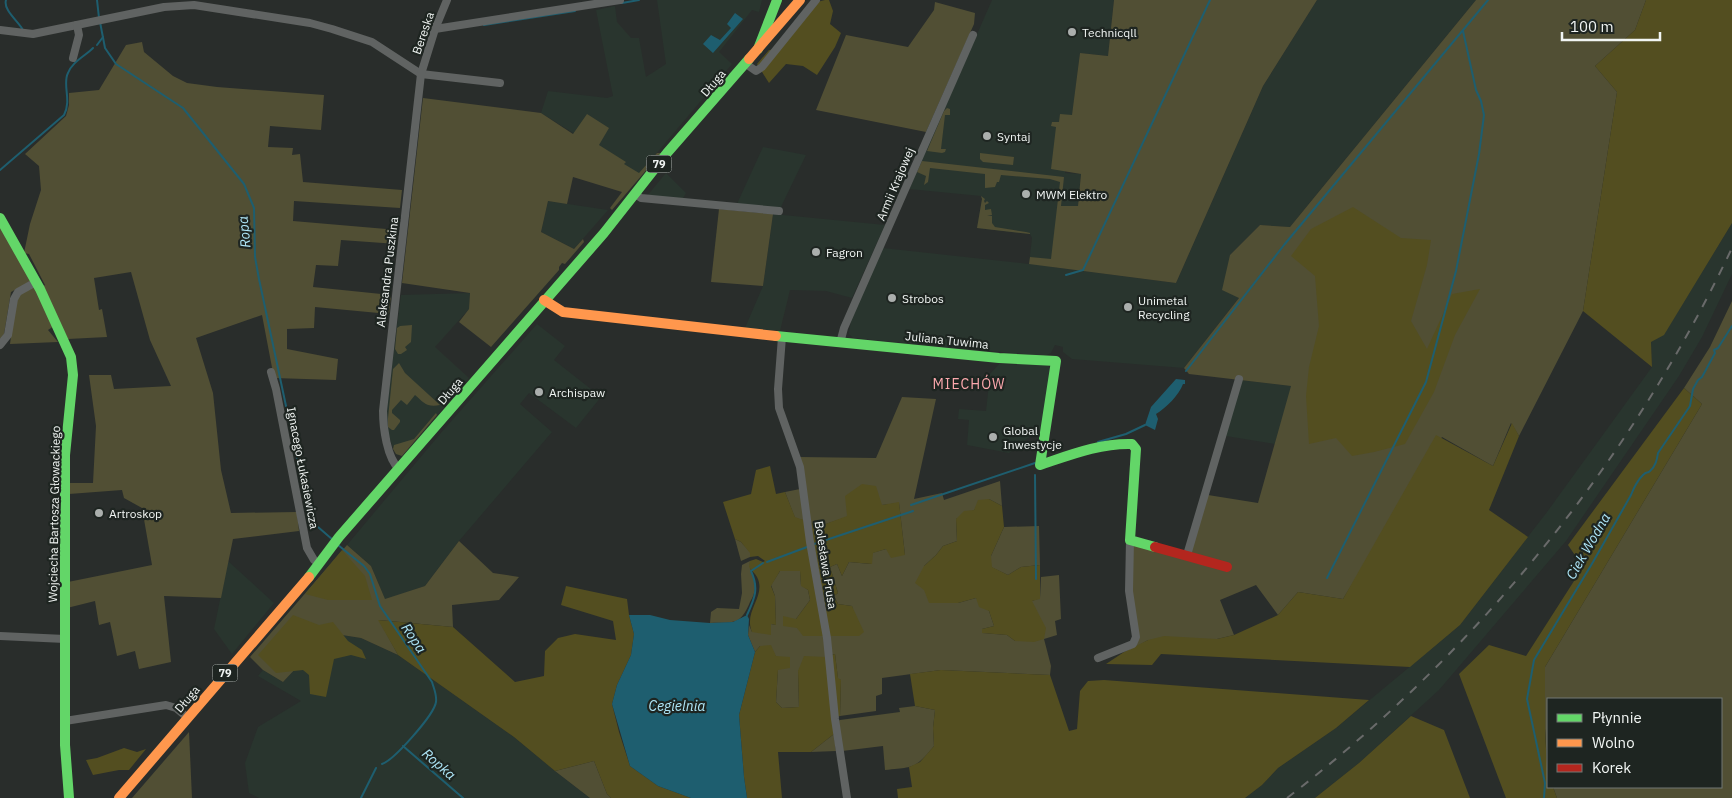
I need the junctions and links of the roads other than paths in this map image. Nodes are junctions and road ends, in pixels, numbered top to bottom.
1 (447, 0) edge
2 (620, 0) edge
3 (777, 0) edge
4 (800, 0) edge
5 (816, 0) edge
6 (77, 25) junction
7 (435, 29) junction
8 (0, 30) edge
9 (973, 35) dead end
10 (758, 49) junction
11 (73, 58) dead end
12 (746, 64) junction
13 (421, 74) junction
14 (500, 83) dead end
15 (635, 194) junction
16 (779, 212) dead end
17 (0, 218) edge
18 (36, 282) junction
19 (544, 300) junction
20 (782, 337) junction
21 (840, 343) junction
22 (0, 345) edge
23 (271, 372) dead end
24 (1239, 379) dead end
25 (399, 470) junction
26 (1130, 540) junction
27 (1188, 555) junction
28 (319, 564) junction
29 (1227, 567) dead end
30 (0, 636) edge
31 (65, 640) junction
32 (1098, 658) dead end
33 (188, 718) junction
34 (65, 721) junction
35 (69, 798) edge
36 (119, 798) edge
37 (847, 798) edge

1 - 7 street, Bereska
2 - 7 street
3 - 10 main road
4 - 10 main road, Długa / 79
5 - 12 street
6 - 8 street
6 - 11 street
6 - 13 street
7 - 13 street, Bereska
9 - 21 street, Armii Krajowej
10 - 12 main road, Długa / 79
12 - 15 main road, Długa / 79
13 - 14 street
13 - 25 street, Aleksandra Puszkina
15 - 16 street
15 - 19 main road, Długa / 79
17 - 18 main road, Wojciecha Bartosza Głowackiego
18 - 22 street
18 - 31 main road, Wojciecha Bartosza Głowackiego
19 - 20 main road, Juliana Tuwima
19 - 25 main road, Długa / 79
20 - 21 main road, Juliana Tuwima
20 - 37 street, Bolesława Prusa
21 - 26 main road, Juliana Tuwima
23 - 28 street, Ignacego Łukasiewicza
24 - 27 street
25 - 28 main road, Długa / 79
26 - 27 main road
26 - 32 street, Juliana Tuwima
27 - 29 main road
28 - 33 main road, Długa / 79
30 - 31 street
31 - 34 main road, Wojciecha Bartosza Głowackiego
33 - 34 street
33 - 36 main road, Długa / 79
34 - 35 main road, Wojciecha Bartosza Głowackiego

